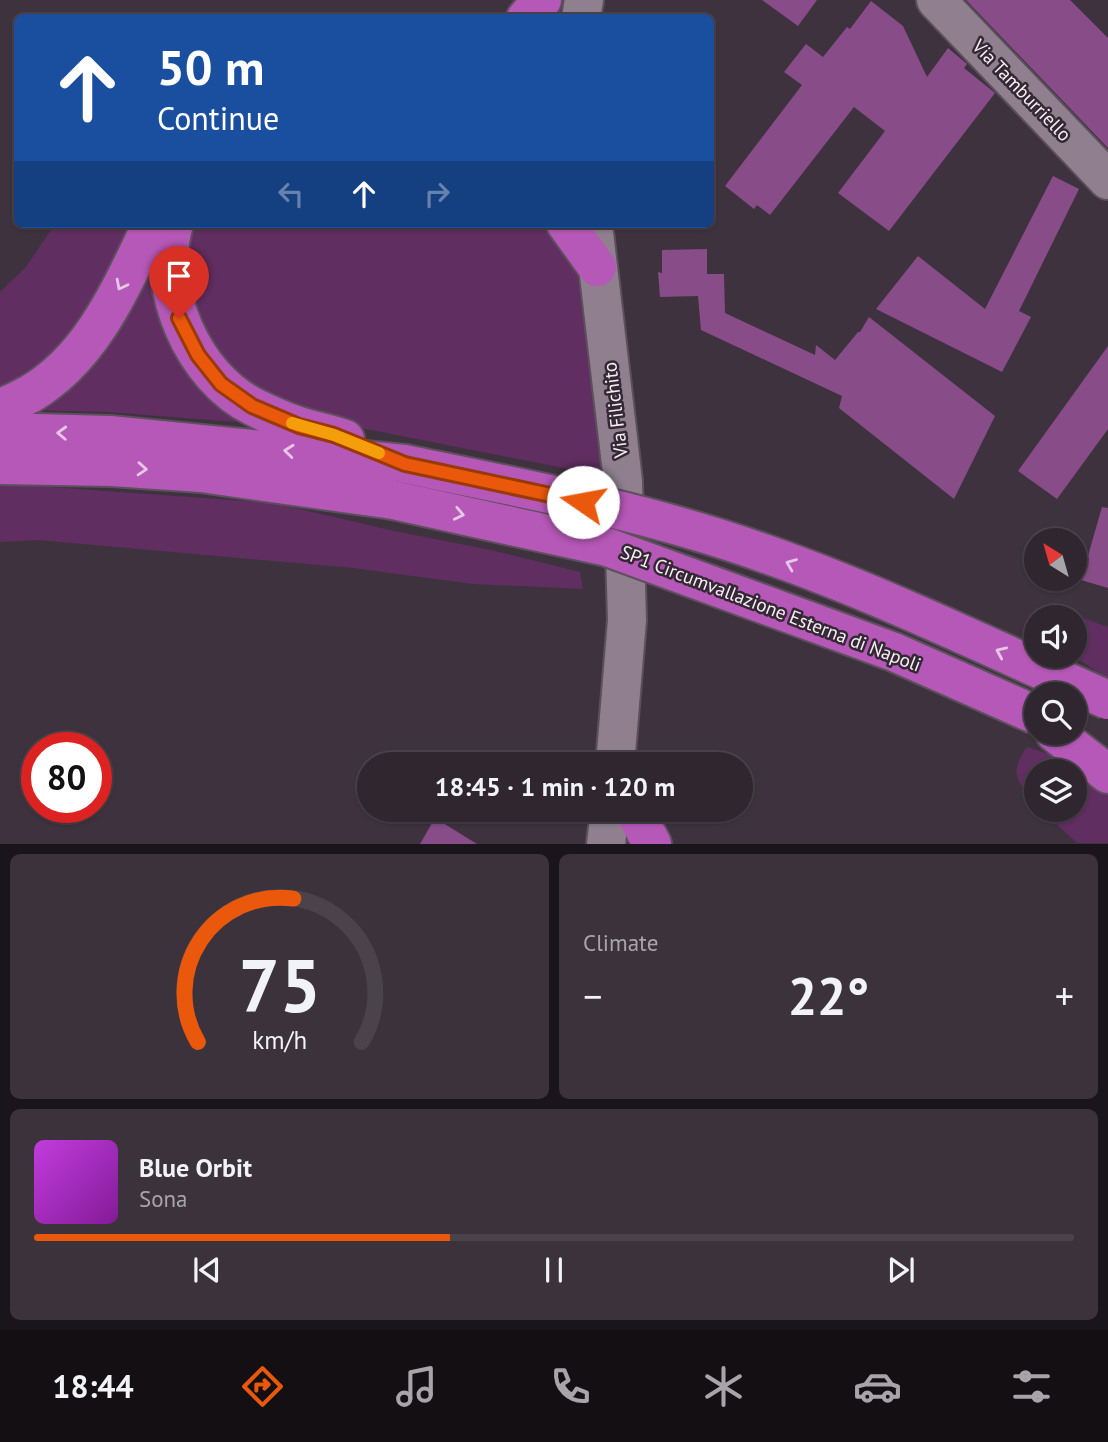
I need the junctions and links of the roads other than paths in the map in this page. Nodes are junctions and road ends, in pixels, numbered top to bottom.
1 (542, 0) edge
2 (936, 0) edge
3 (530, 14) edge
4 (1108, 180) edge
5 (150, 228) edge
6 (173, 228) edge
7 (569, 228) edge
8 (593, 228) edge
9 (597, 267) junction
10 (0, 407) edge
11 (0, 432) edge
12 (405, 464) junction
13 (0, 465) edge
14 (1108, 700) edge
15 (1024, 711) edge
16 (616, 752) edge
17 (609, 822) edge
18 (640, 822) edge
19 (606, 844) edge
20 (652, 844) edge

1 - 3 highway
2 - 4 street, Via Tamburriello
5 -> 10 highway
6 - 12 highway
7 - 9 highway
8 - 9 street, Via Filichito
9 - 16 street, Via Filichito
12 -> 11 highway, SP1 Circumvallazione Esterna di Napoli
14 -> 12 highway, SP1 Circumvallazione Esterna di Napoli, bridge
13 -> 15 highway, SP1 Circumvallazione Esterna di Napoli, bridge
17 - 19 street
18 - 20 highway

